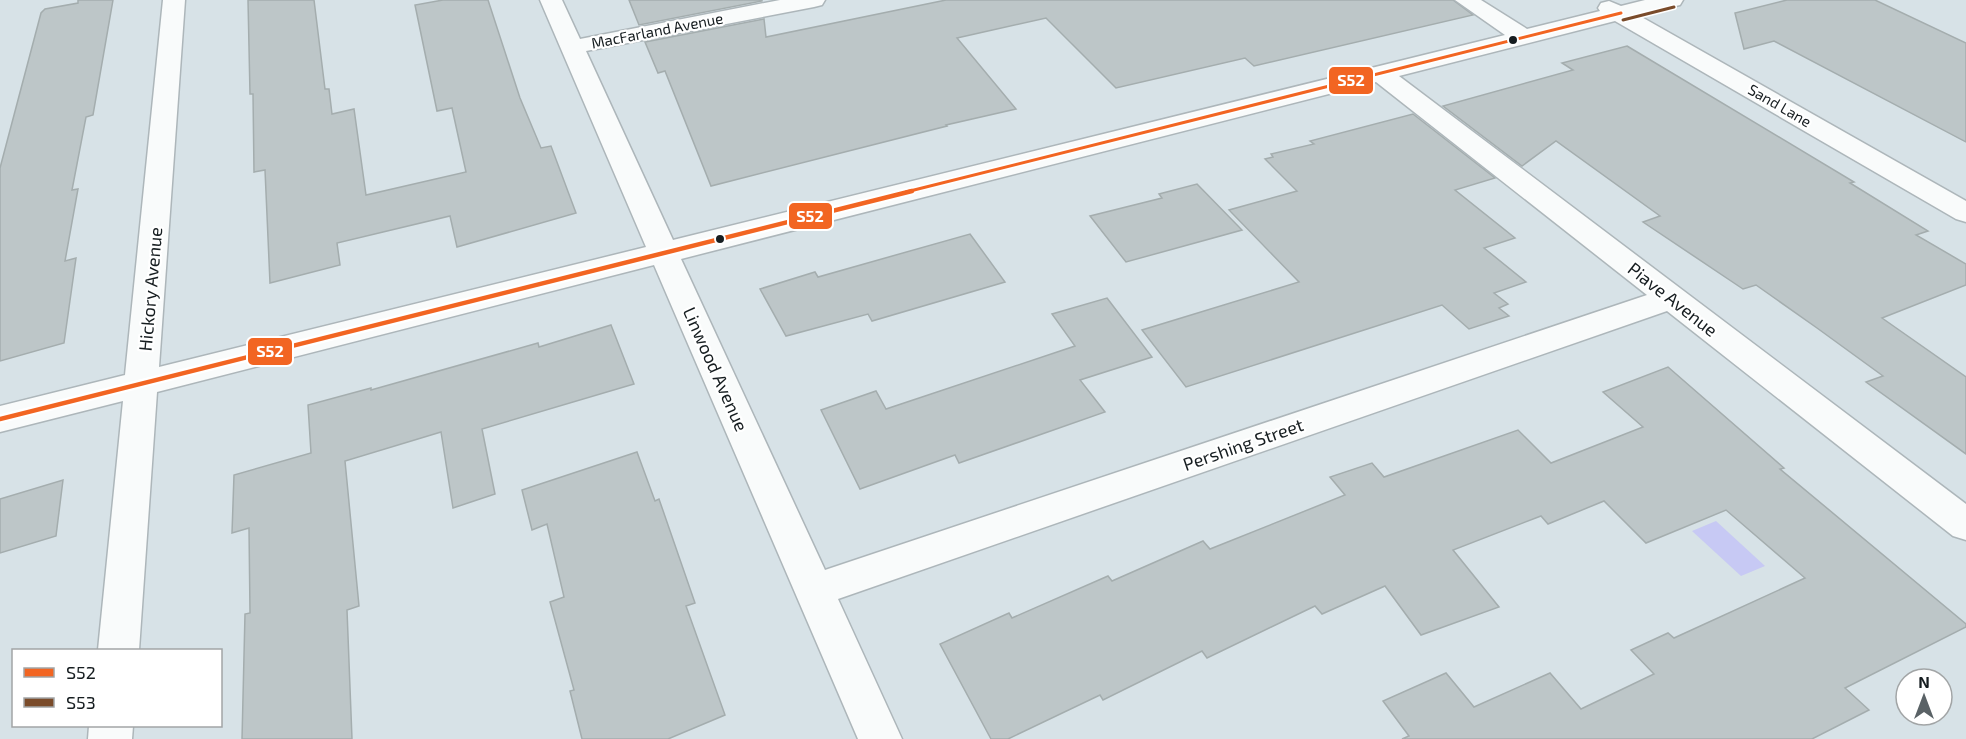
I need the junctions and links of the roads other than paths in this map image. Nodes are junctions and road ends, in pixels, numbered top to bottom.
1 (174, 0) edge
2 (551, 0) edge
3 (814, 0) edge
4 (1466, 0) edge
5 (1592, 0) edge
6 (1672, 0) edge
7 (1621, 13) junction
8 (1524, 37) junction
9 (572, 46) junction
10 (1380, 73) junction
11 (1966, 213) edge
12 (664, 253) junction
13 (1671, 298) junction
14 (142, 383) junction
15 (0, 419) edge
16 (1966, 525) edge
17 (815, 590) junction
18 (118, 649) edge
19 (880, 739) edge

1 - 14 street, Hickory Avenue
2 - 9 street, Linwood Avenue
3 - 9 street, MacFarland Avenue
4 - 8 street
5 - 7 street, Sand Lane
6 - 7 street
7 - 8 street
7 - 11 street, Sand Lane
8 - 10 street
9 - 12 street, Linwood Avenue
10 - 12 street
10 - 13 street, Piave Avenue
12 - 14 street
12 - 17 street, Linwood Avenue
13 - 16 street, Piave Avenue
13 - 17 street, Pershing Street
14 - 15 street
14 - 18 street, Hickory Avenue
17 - 19 street, Linwood Avenue

